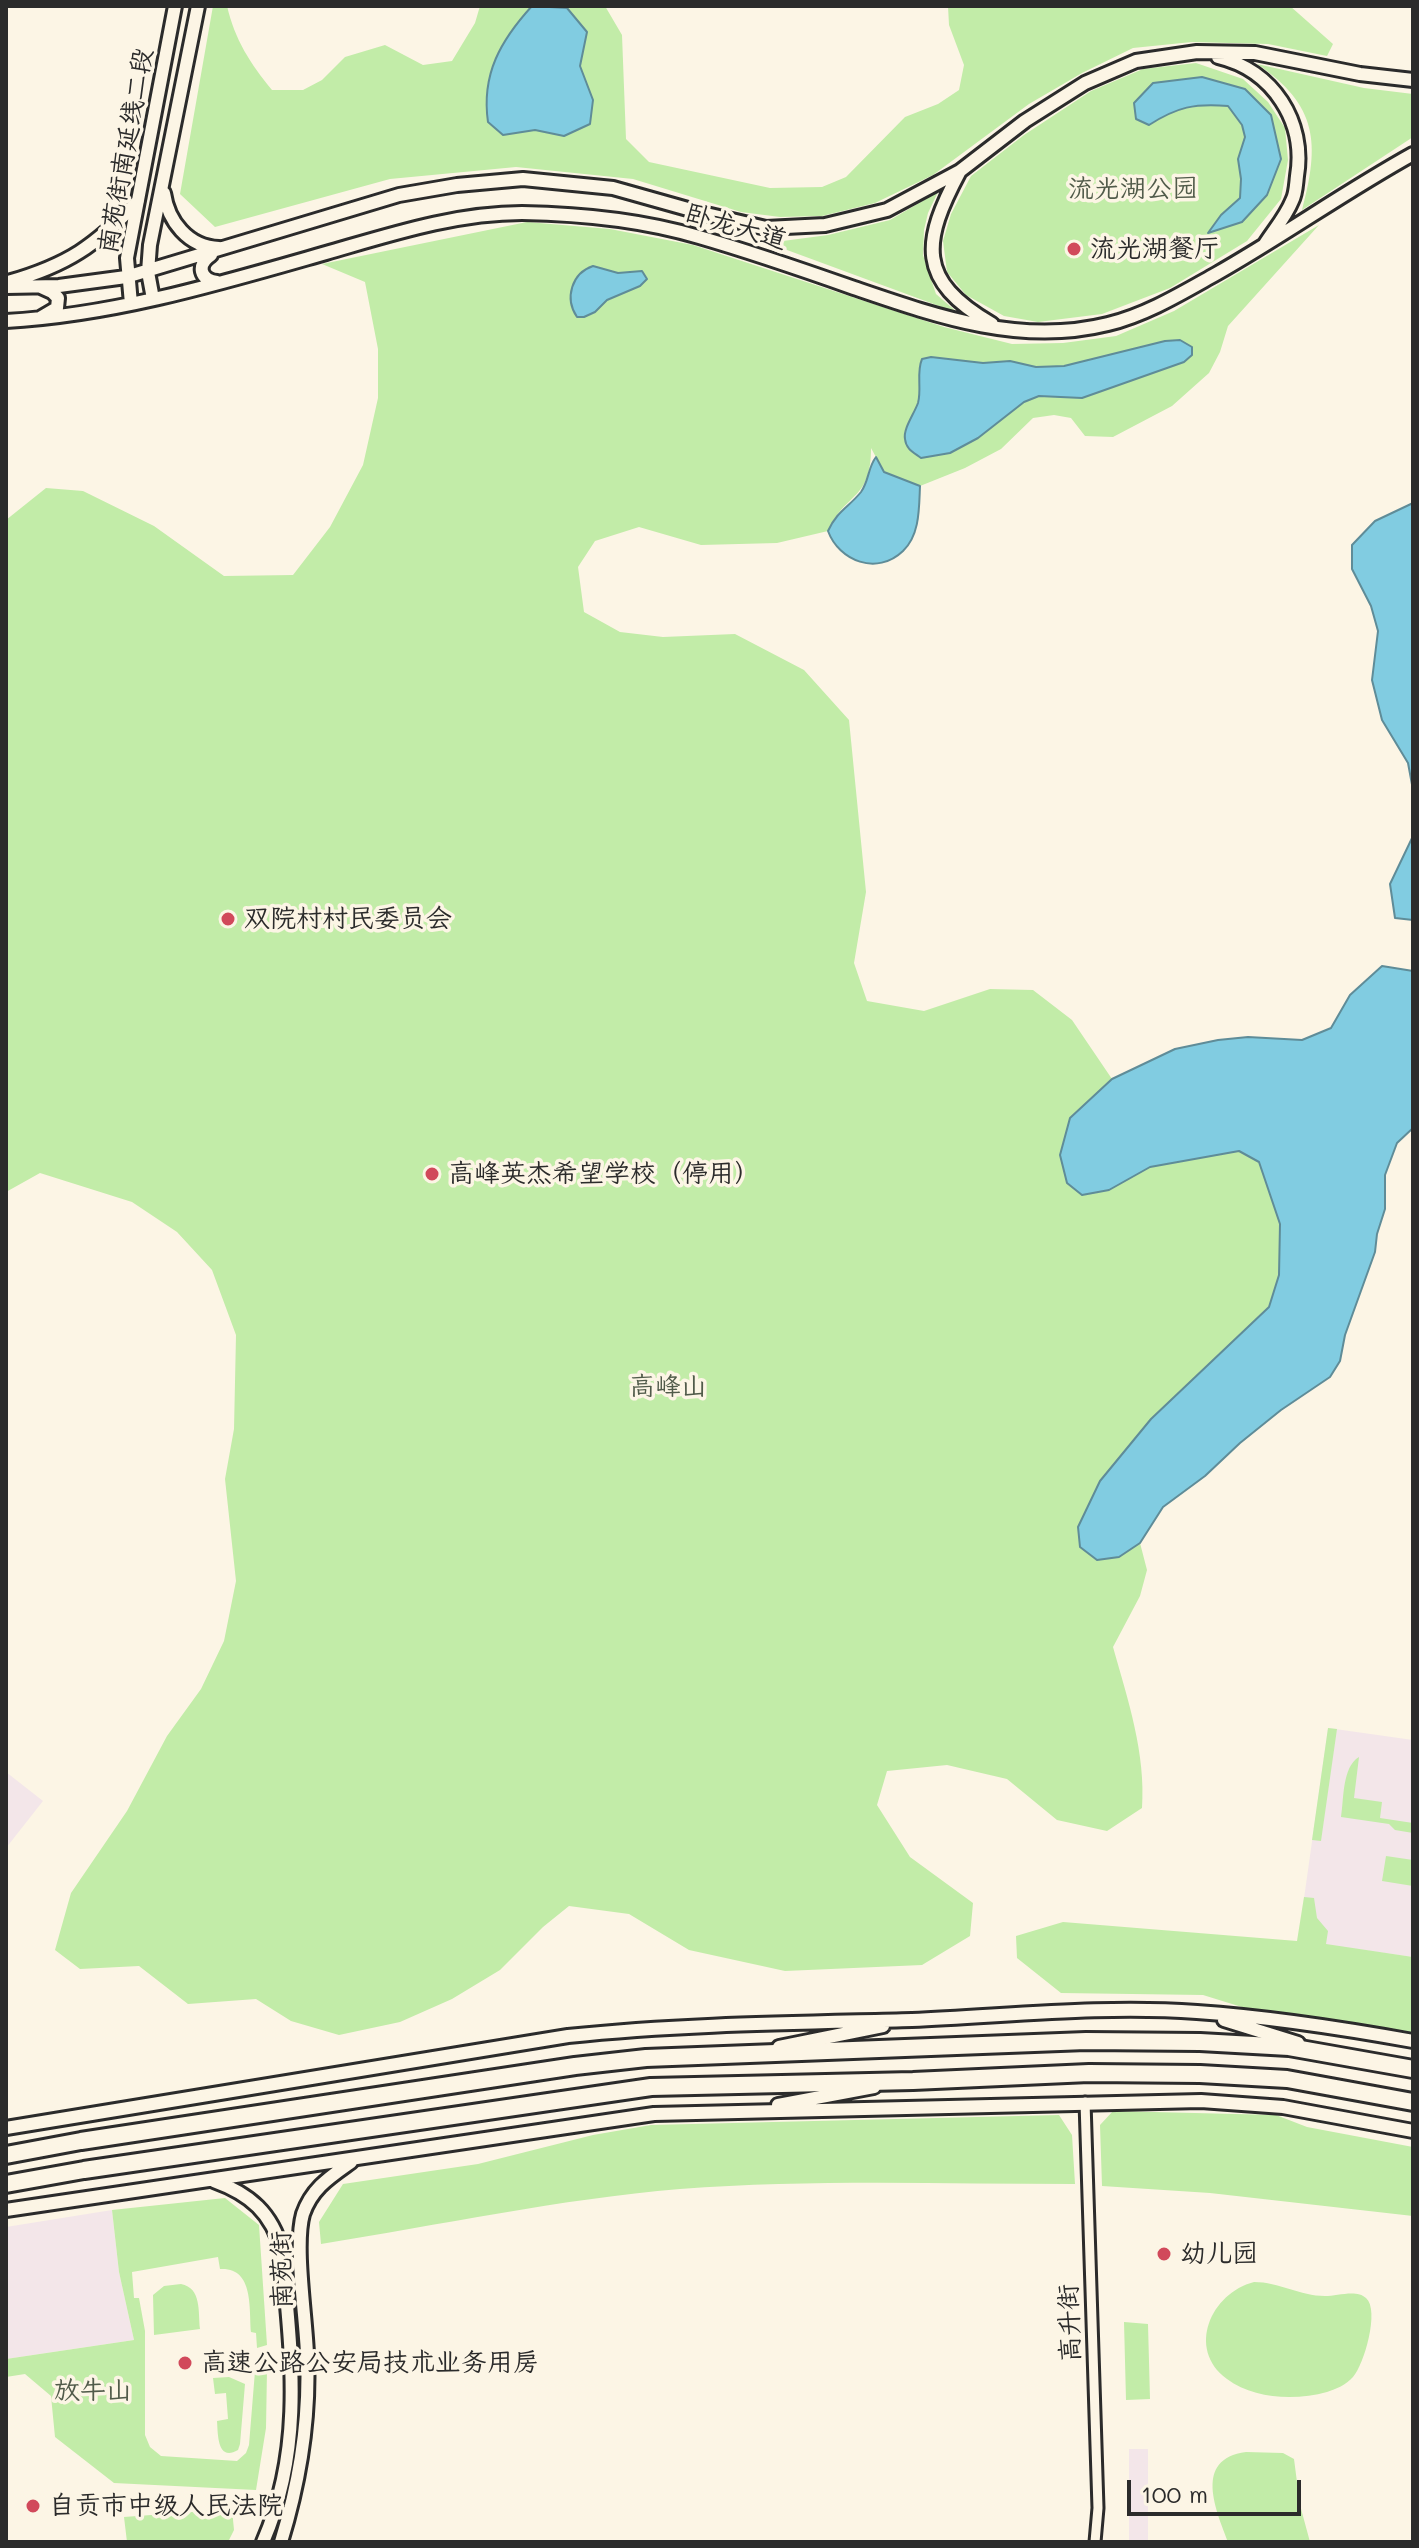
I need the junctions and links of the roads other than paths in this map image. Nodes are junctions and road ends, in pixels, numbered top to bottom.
1 (175, 6) edge
2 (198, 6) edge
3 (1197, 52) junction
4 (1413, 80) edge
5 (1413, 154) edge
6 (960, 171) junction
7 (162, 183) junction
8 (138, 201) junction
9 (1264, 246) junction
10 (221, 250) junction
11 (148, 272) junction
12 (126, 277) junction
13 (229, 281) junction
14 (6, 285) edge
15 (41, 287) junction
16 (153, 299) junction
17 (131, 304) junction
18 (38, 320) junction
19 (6, 321) edge
20 (1003, 330) junction
21 (1196, 2011) junction
22 (917, 2019) junction
23 (1413, 2041) edge
24 (1328, 2053) junction
25 (736, 2056) junction
26 (1413, 2069) edge
27 (913, 2081) junction
28 (1085, 2102) junction
29 (1413, 2102) edge
30 (744, 2111) junction
31 (6, 2128) edge
32 (1413, 2131) edge
33 (6, 2155) edge
34 (354, 2160) junction
35 (211, 2180) junction
36 (6, 2184) edge
37 (6, 2210) edge
38 (263, 2542) edge
39 (281, 2542) edge
40 (1095, 2542) edge

1 - 8 main road, 南苑街南延线二段
2 - 7 main road, 南苑街南延线二段
3 - 4 main road, 卧龙大道
3 - 6 main road, 卧龙大道
3 - 9 main road
5 - 9 main road, 卧龙大道
6 - 10 main road, 卧龙大道
6 - 20 main road
7 - 10 main road
7 - 11 main road, 南苑街南延线二段
8 - 12 main road, 南苑街南延线二段
8 - 14 main road
9 - 20 main road, 卧龙大道
10 - 11 main road, 卧龙大道
10 - 13 main road
11 - 12 main road, 卧龙大道
11 - 16 main road, 南苑街南延线二段
12 - 15 main road, 卧龙大道
12 - 17 main road, 南苑街南延线二段
13 - 16 main road, 卧龙大道
13 - 20 main road, 卧龙大道
14 - 15 main road, 卧龙大道
15 - 18 main road
16 - 17 main road, 卧龙大道
17 - 18 main road, 卧龙大道
18 - 19 main road, 卧龙大道
21 - 22 main road
21 - 23 main road
21 - 24 main road
22 - 25 main road
22 - 31 main road
24 - 25 highway
24 - 26 highway
25 - 33 highway
27 - 29 highway
27 - 30 main road
27 - 36 highway
28 - 30 main road
28 - 32 main road
28 - 40 street, 高升街
30 - 34 main road
34 - 35 main road
34 - 39 main road, 南苑街
35 - 37 main road
35 - 38 main road

